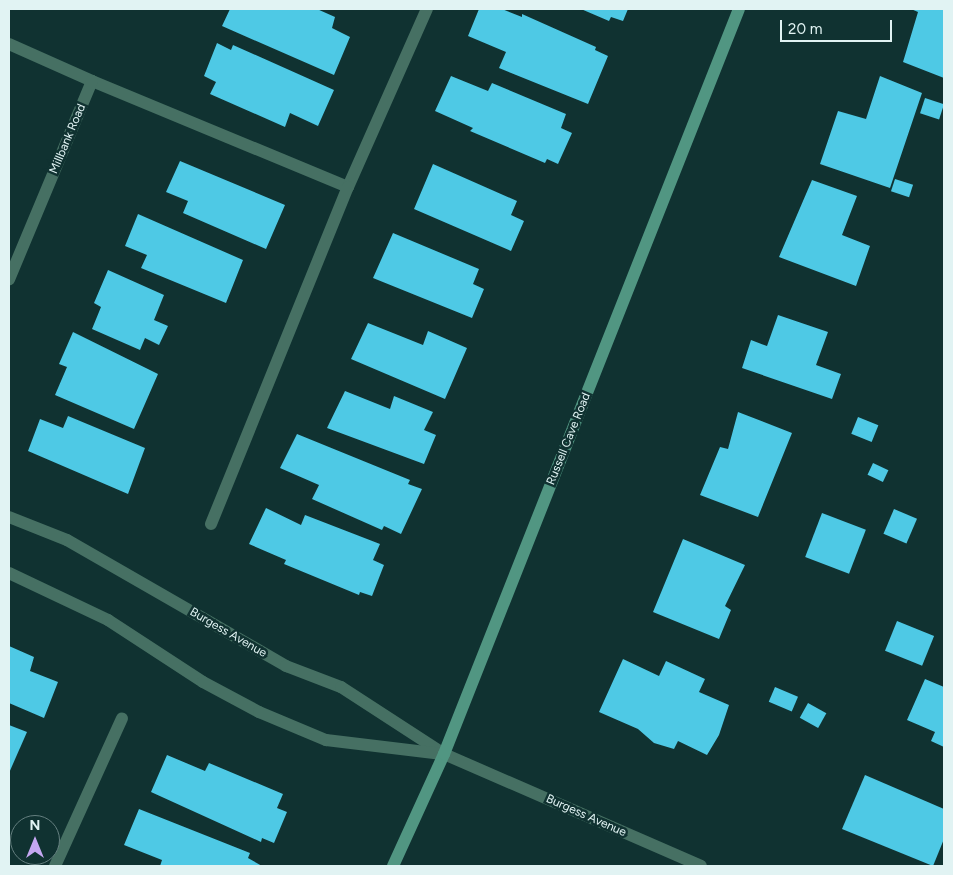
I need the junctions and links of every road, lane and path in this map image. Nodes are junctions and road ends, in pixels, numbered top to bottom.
1 (427, 9) edge
2 (739, 9) edge
3 (9, 44) edge
4 (92, 81) junction
5 (348, 187) junction
6 (9, 280) edge
7 (9, 517) edge
8 (210, 524) dead end
9 (9, 573) edge
10 (122, 718) dead end
11 (444, 754) junction
12 (54, 866) edge
13 (394, 866) edge
14 (701, 866) edge

1 - 5 street
2 - 11 main road, Russell Cave Road
3 - 4 street
4 - 5 street
4 - 6 street, Millbank Road
5 - 8 street
7 - 11 street, Burgess Avenue
9 - 11 street, Burgess Avenue
10 - 12 street
11 - 13 main road, Russell Cave Road
11 - 14 street, Burgess Avenue

